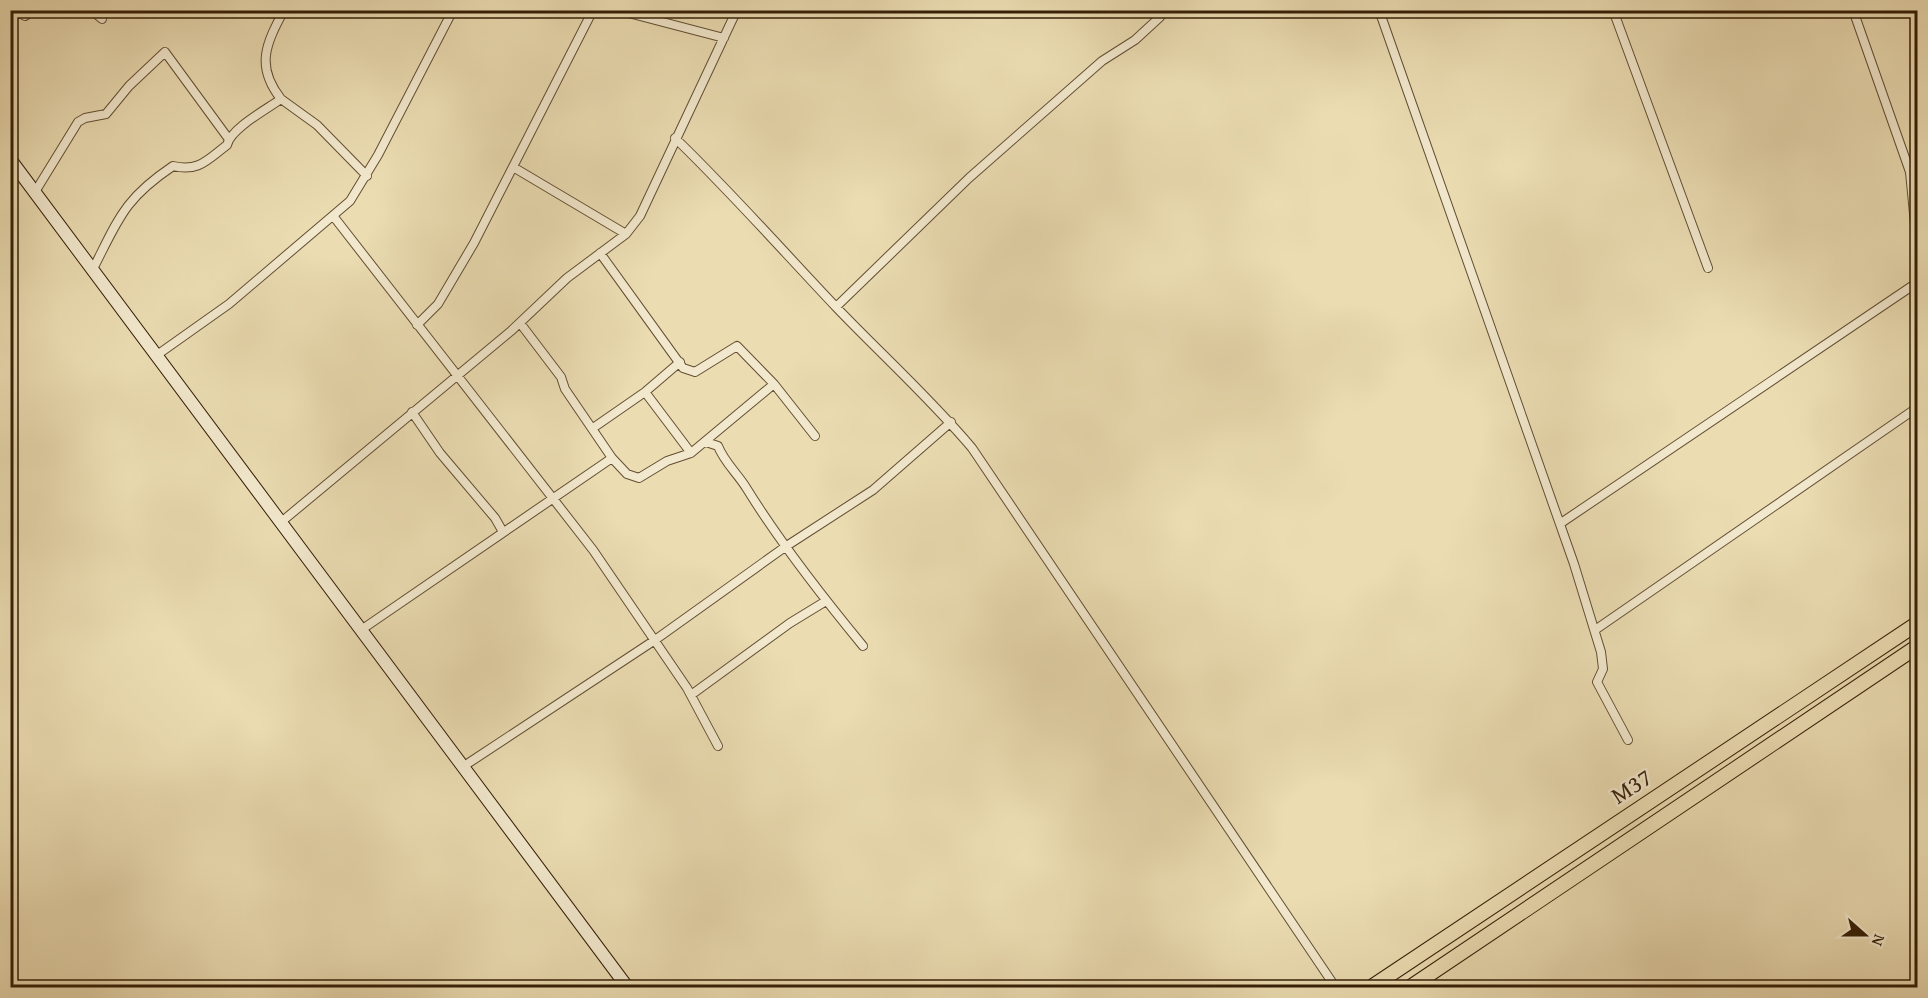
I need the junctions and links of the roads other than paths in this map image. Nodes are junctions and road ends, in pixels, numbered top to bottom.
1 (15, 10) edge
2 (34, 10) edge
3 (91, 10) edge
4 (284, 10) edge
5 (453, 10) edge
6 (593, 10) edge
7 (617, 10) edge
8 (1379, 10) edge
9 (1613, 10) edge
10 (1853, 10) edge
11 (734, 16) dead end
12 (1160, 17) dead end
13 (102, 19) dead end
14 (724, 38) junction
15 (281, 99) junction
16 (228, 138) junction
17 (675, 138) junction
18 (10, 159) edge
19 (513, 167) junction
20 (367, 176) junction
21 (35, 192) junction
22 (334, 217) junction
23 (626, 234) junction
24 (600, 253) junction
25 (1917, 255) edge
26 (1708, 268) dead end
27 (93, 269) junction
28 (1917, 282) edge
29 (836, 307) junction
30 (520, 322) junction
31 (417, 325) junction
32 (157, 355) junction
33 (680, 362) junction
34 (456, 376) junction
35 (774, 384) junction
36 (645, 392) junction
37 (1917, 408) edge
38 (412, 412) junction
39 (951, 422) junction
40 (593, 428) junction
41 (815, 436) dead end
42 (706, 442) junction
43 (691, 453) junction
44 (612, 458) junction
45 (552, 498) junction
46 (280, 523) junction
47 (1561, 523) junction
48 (503, 532) junction
49 (785, 546) junction
50 (826, 601) junction
51 (1917, 623) edge
52 (361, 630) junction
53 (1594, 630) junction
54 (655, 640) junction
55 (863, 646) dead end
56 (1917, 646) edge
57 (691, 695) junction
58 (1628, 740) dead end
59 (718, 746) dead end
60 (464, 766) junction
61 (1687, 777) junction
62 (1700, 794) junction
63 (628, 987) edge
64 (1336, 987) edge
65 (1370, 987) edge
66 (1409, 987) edge

1 - 2 street
3 - 13 street
4 - 15 street
5 - 20 street
6 - 19 street
7 - 14 street
8 - 47 street
9 - 26 street
10 - 25 street
11 - 14 street
12 - 29 street
14 - 17 street
15 - 16 street
15 - 20 street
16 - 21 street
16 - 27 street
17 - 23 street
17 - 29 street
18 - 21 main road
19 - 23 street
19 - 31 street
20 - 22 street
21 - 27 main road
22 - 31 street
22 - 32 street
23 - 24 street
24 - 30 street
24 - 33 street
27 - 32 main road
28 - 47 street
29 - 39 street
30 - 34 street
30 - 40 street
31 - 34 street
32 - 46 main road
33 - 35 street
33 - 36 street
34 - 38 street
34 - 45 street
35 - 41 street
35 - 42 street
36 - 40 street
36 - 43 street
37 - 53 street
38 - 46 street
38 - 48 street
39 - 49 street
39 - 64 street
40 - 44 street
42 - 43 street
42 - 49 street
43 - 44 street
44 - 45 street
45 - 48 street
45 - 54 street
46 - 52 main road
47 - 53 street
48 - 52 street
49 - 50 street
49 - 54 street
50 - 55 street
50 - 57 street
51 - 61 highway, M37 / M37
52 - 60 main road
53 - 58 street
54 - 57 street
54 - 60 street
56 - 62 highway, M37 / M37
57 - 59 street
60 - 63 main road
61 - 62 highway
61 - 65 highway, M37 / M37
62 - 66 highway, M37 / M37

